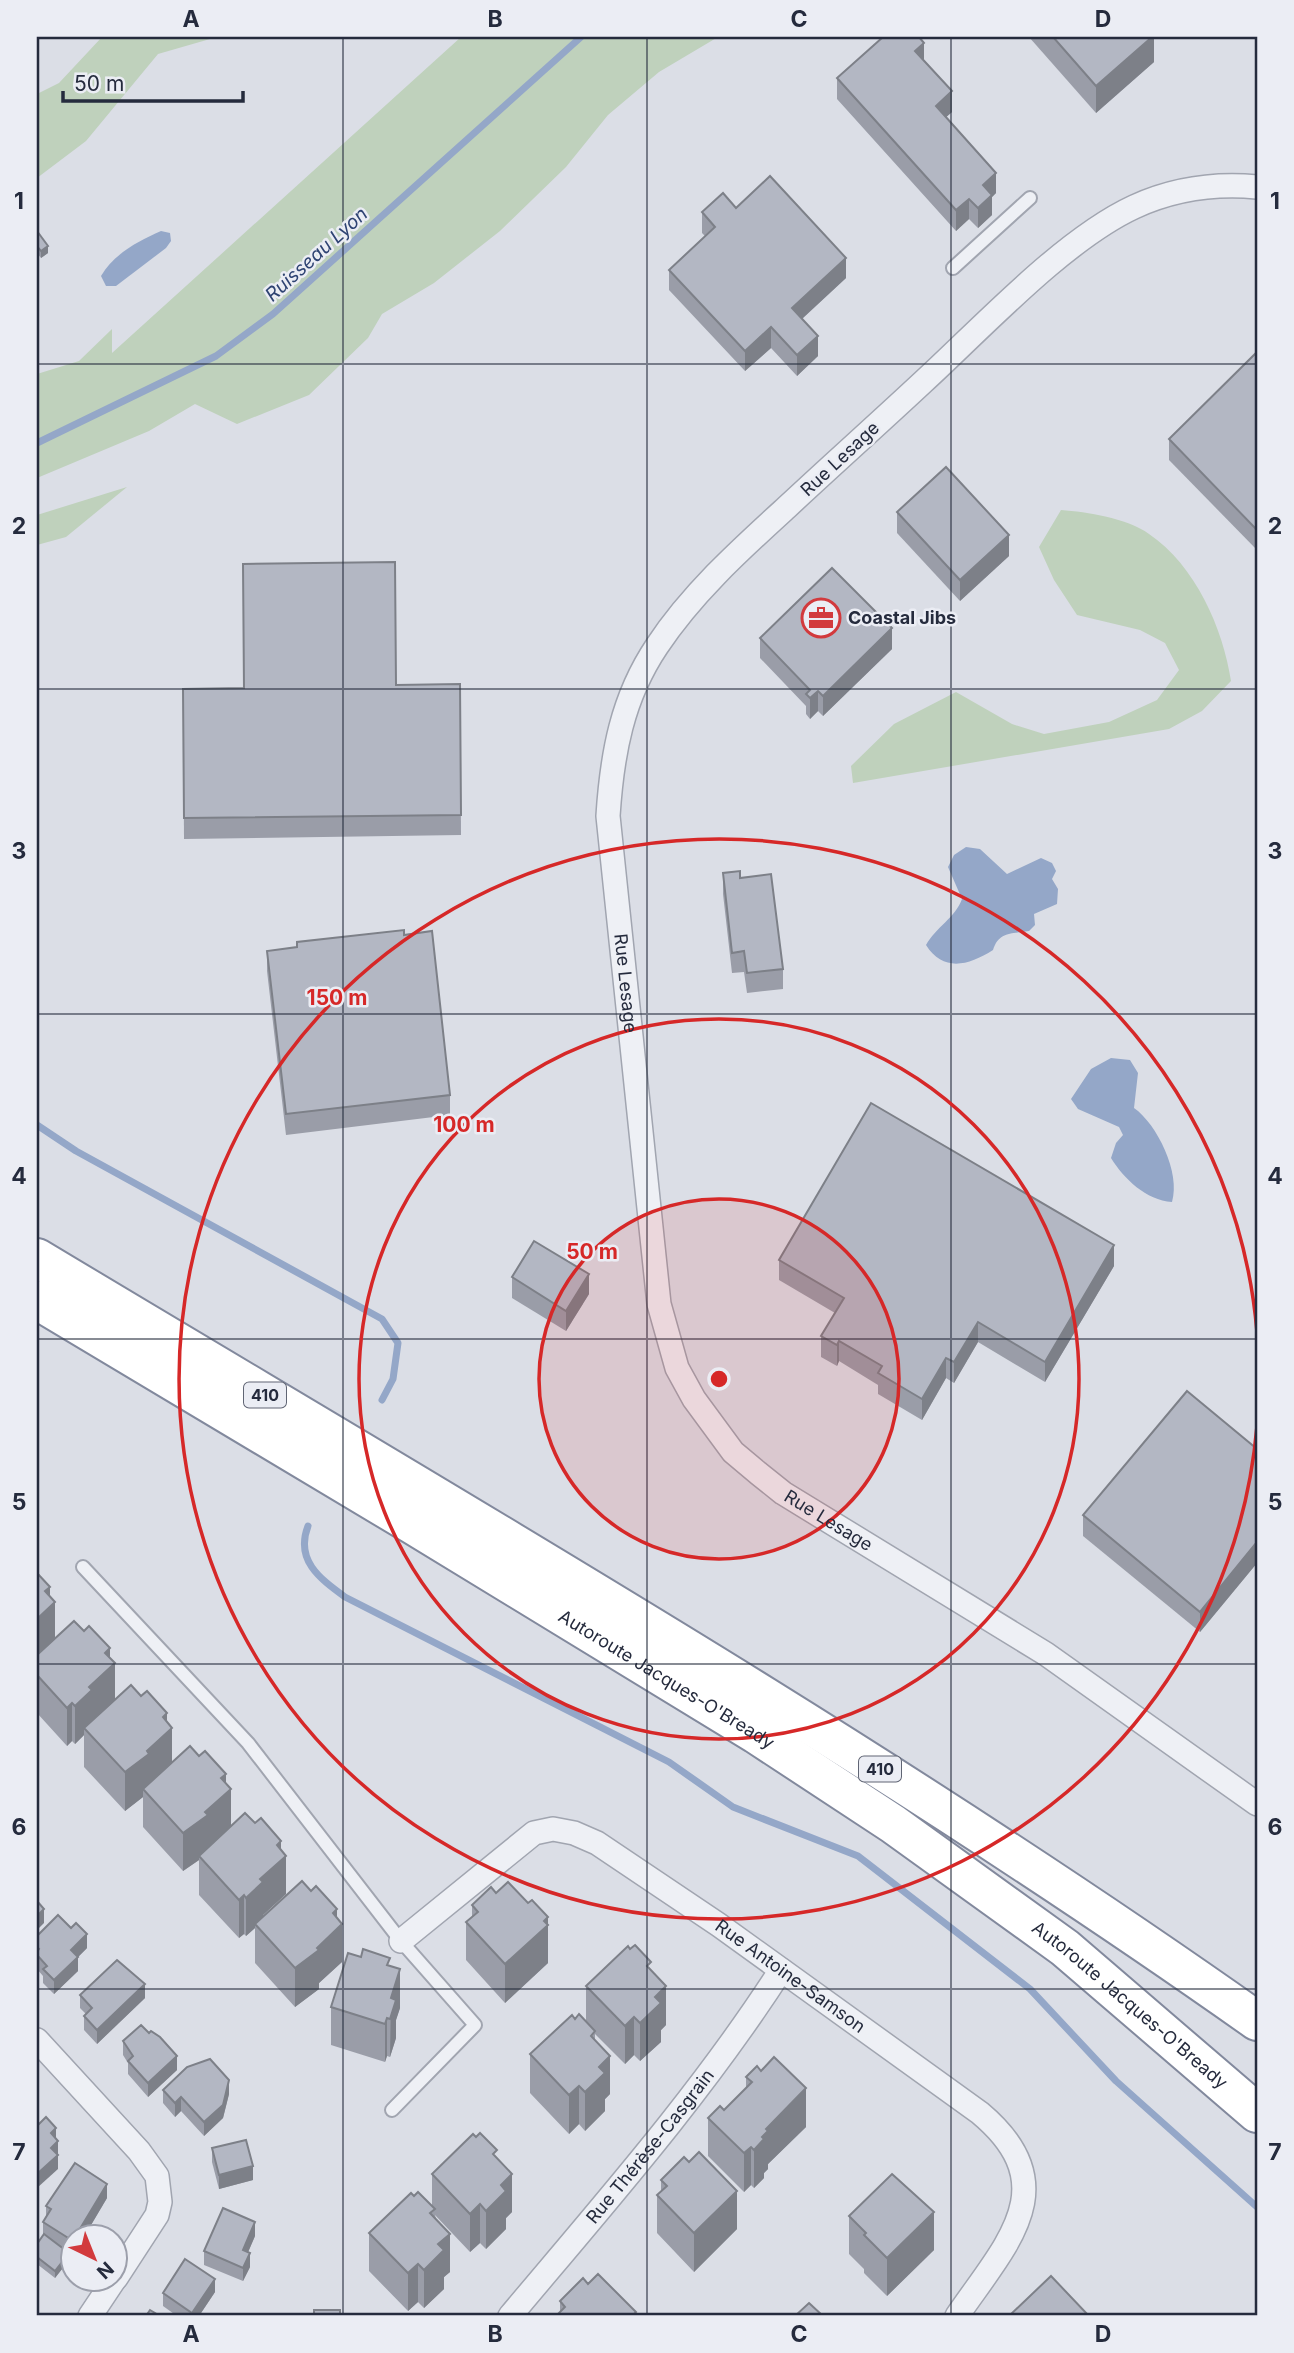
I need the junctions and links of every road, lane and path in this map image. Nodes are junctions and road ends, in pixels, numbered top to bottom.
1 (1257, 187) edge
2 (1030, 198) dead end
3 (953, 268) dead end
4 (37, 1258) edge
5 (37, 1300) edge
6 (83, 1567) dead end
7 (1257, 1804) edge
8 (401, 1941) junction
9 (781, 1970) junction
10 (1257, 2021) edge
11 (37, 2039) edge
12 (392, 2110) dead end
13 (1257, 2113) edge
14 (130, 2256) edge
15 (105, 2294) edge
16 (90, 2316) edge
17 (510, 2316) edge
18 (957, 2316) edge

1 - 7 street, Rue Lesage
2 - 3 lane
4 - 10 highway, Autoroute Jacques-O'Bready / 410
5 - 13 highway, Autoroute Jacques-O'Bready / 410
6 - 8 lane
8 - 9 street, Rue Antoine-Samson
8 - 12 lane
9 - 17 street, Rue Thérèse-Casgrain
9 - 18 street, Rue Antoine-Samson
11 - 14 street
15 - 16 street

